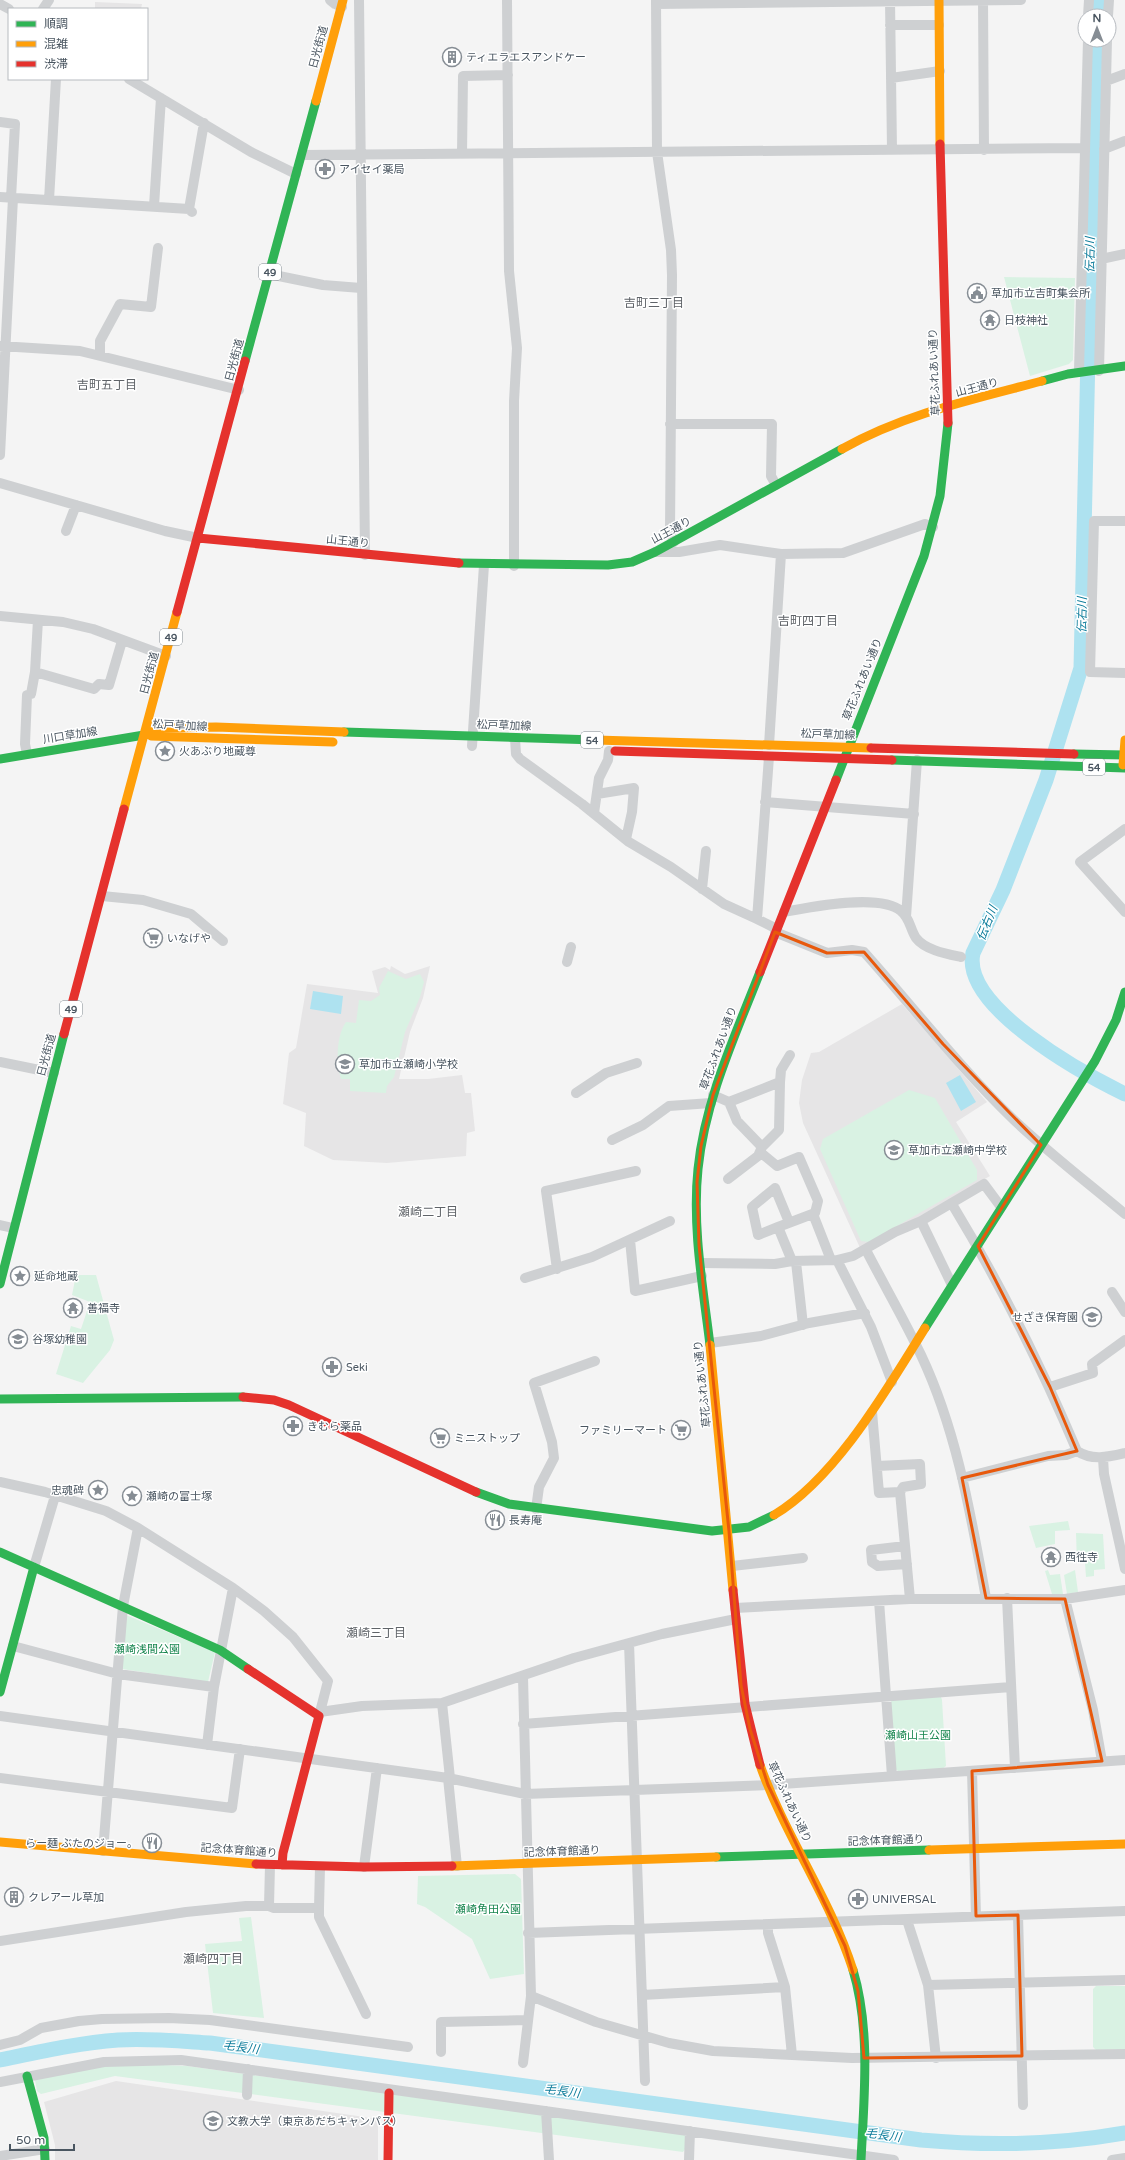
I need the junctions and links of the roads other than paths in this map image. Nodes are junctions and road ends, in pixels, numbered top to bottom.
1 (50, 0) edge
2 (330, 0) edge
3 (358, 0) edge
4 (507, 0) edge
5 (939, 0) edge
6 (983, 0) edge
7 (1021, 0) edge
8 (890, 1) edge
9 (656, 2) edge
10 (840, 2) edge
11 (343, 3) edge
12 (44, 8) edge
13 (890, 24) junction
14 (939, 24) junction
15 (1088, 48) edge
16 (1108, 48) edge
17 (940, 70) junction
18 (1125, 74) edge
19 (508, 75) junction
20 (891, 78) junction
21 (56, 80) edge
22 (131, 80) edge
23 (1106, 81) junction
24 (161, 98) junction
25 (0, 122) edge
26 (204, 123) junction
27 (1125, 141) edge
28 (1085, 148) junction
29 (1104, 149) junction
30 (892, 150) junction
31 (940, 150) junction
32 (984, 150) junction
33 (657, 152) junction
34 (509, 153) junction
35 (462, 154) junction
36 (302, 155) junction
37 (361, 156) junction
38 (296, 174) junction
39 (0, 197) edge
40 (12, 198) junction
41 (49, 200) junction
42 (154, 206) junction
43 (158, 248) dead end
44 (1125, 254) edge
45 (1101, 259) junction
46 (269, 274) junction
47 (361, 288) junction
48 (3, 347) edge
49 (100, 355) junction
50 (1125, 366) edge
51 (1080, 371) junction
52 (1096, 371) junction
53 (239, 390) junction
54 (948, 407) junction
55 (670, 424) junction
56 (0, 455) edge
57 (0, 484) edge
58 (776, 485) junction
59 (76, 505) junction
60 (1125, 521) edge
61 (933, 527) junction
62 (66, 531) dead end
63 (198, 538) junction
64 (674, 542) junction
65 (655, 552) junction
66 (781, 554) junction
67 (365, 556) junction
68 (484, 565) junction
69 (514, 566) junction
70 (0, 616) edge
71 (38, 620) junction
72 (122, 641) junction
73 (166, 656) junction
74 (35, 672) junction
75 (1125, 673) edge
76 (144, 735) junction
77 (1125, 740) edge
78 (339, 742) dead end
79 (472, 744) junction
80 (516, 745) junction
81 (769, 745) junction
82 (848, 747) junction
83 (605, 751) joint
84 (27, 754) junction
85 (1124, 755) edge
86 (769, 757) junction
87 (0, 759) edge
88 (844, 759) junction
89 (917, 760) junction
90 (1124, 768) edge
91 (597, 794) junction
92 (766, 802) junction
93 (825, 806) junction
94 (594, 813) junction
95 (914, 814) junction
96 (1125, 829) edge
97 (626, 839) junction
98 (706, 851) dead end
99 (702, 889) junction
100 (102, 896) junction
101 (784, 912) junction
102 (1125, 912) edge
103 (906, 917) junction
104 (757, 919) junction
105 (776, 930) junction
106 (223, 941) dead end
107 (571, 947) dead end
108 (961, 957) dead end
109 (568, 962) dead end
110 (1125, 992) edge
111 (790, 1055) dead end
112 (0, 1062) edge
113 (637, 1063) dead end
114 (54, 1073) junction
115 (780, 1082) junction
116 (576, 1093) dead end
117 (712, 1099) junction
118 (729, 1102) junction
119 (612, 1140) dead end
120 (1041, 1145) junction
121 (761, 1149) junction
122 (636, 1171) dead end
123 (728, 1179) dead end
124 (952, 1204) junction
125 (1001, 1208) junction
126 (813, 1214) junction
127 (1125, 1214) edge
128 (670, 1221) dead end
129 (921, 1221) junction
130 (789, 1222) junction
131 (0, 1225) edge
132 (778, 1227) junction
133 (13, 1228) junction
134 (630, 1240) junction
135 (978, 1246) junction
136 (866, 1250) junction
137 (834, 1260) junction
138 (794, 1262) junction
139 (700, 1263) junction
140 (556, 1269) junction
141 (702, 1276) junction
142 (525, 1278) dead end
143 (0, 1284) edge
144 (952, 1285) junction
145 (1112, 1292) dead end
146 (1125, 1312) edge
147 (865, 1313) junction
148 (803, 1324) junction
149 (1125, 1340) edge
150 (710, 1343) junction
151 (915, 1344) junction
152 (595, 1361) dead end
153 (892, 1382) junction
154 (1050, 1387) junction
155 (0, 1399) edge
156 (872, 1412) junction
157 (1077, 1451) junction
158 (1125, 1453) edge
159 (1103, 1458) junction
160 (877, 1466) junction
161 (962, 1478) junction
162 (0, 1482) edge
163 (900, 1492) junction
164 (55, 1496) junction
165 (536, 1509) junction
166 (138, 1528) junction
167 (729, 1531) junction
168 (905, 1546) junction
169 (0, 1552) edge
170 (803, 1558) dead end
171 (907, 1564) junction
172 (732, 1566) junction
173 (34, 1568) junction
174 (1125, 1569) edge
175 (233, 1588) junction
176 (1125, 1590) edge
177 (986, 1598) junction
178 (1007, 1598) junction
179 (910, 1599) junction
180 (1065, 1599) junction
181 (879, 1601) junction
182 (123, 1606) junction
183 (735, 1608) junction
184 (736, 1619) junction
185 (629, 1643) junction
186 (12, 1646) junction
187 (220, 1650) junction
188 (118, 1674) junction
189 (523, 1677) junction
190 (214, 1686) junction
191 (1011, 1687) junction
192 (0, 1692) edge
193 (886, 1696) junction
194 (442, 1702) junction
195 (746, 1707) junction
196 (319, 1714) junction
197 (631, 1715) junction
198 (0, 1716) edge
199 (524, 1724) junction
200 (114, 1732) junction
201 (207, 1745) junction
202 (240, 1749) junction
203 (309, 1759) junction
204 (1125, 1760) edge
205 (1102, 1761) junction
206 (377, 1768) junction
207 (1015, 1768) junction
208 (972, 1771) junction
209 (892, 1776) junction
210 (0, 1778) edge
211 (449, 1778) junction
212 (768, 1785) junction
213 (635, 1790) junction
214 (108, 1792) junction
215 (524, 1794) junction
216 (0, 1842) edge
217 (1125, 1844) edge
218 (975, 1849) junction
219 (103, 1851) junction
220 (801, 1854) junction
221 (638, 1860) junction
222 (527, 1864) junction
223 (270, 1865) junction
224 (282, 1865) junction
225 (456, 1866) junction
226 (320, 1867) junction
227 (364, 1867) junction
228 (269, 1906) junction
229 (319, 1908) junction
230 (1125, 1911) edge
231 (1018, 1915) junction
232 (976, 1916) junction
233 (907, 1920) junction
234 (835, 1922) junction
235 (768, 1925) junction
236 (640, 1929) junction
237 (528, 1933) junction
238 (0, 1941) edge
239 (1125, 1980) edge
240 (1021, 1982) junction
241 (928, 1985) junction
242 (785, 1987) junction
243 (642, 1995) junction
244 (531, 1996) junction
245 (366, 2014) dead end
246 (527, 2020) junction
247 (644, 2035) junction
248 (0, 2044) edge
249 (408, 2047) dead end
250 (441, 2052) dead end
251 (1125, 2054) edge
252 (792, 2055) junction
253 (1022, 2056) junction
254 (864, 2058) junction
255 (936, 2058) junction
256 (523, 2063) dead end
257 (248, 2069) junction
258 (27, 2076) junction
259 (645, 2081) dead end
260 (0, 2082) edge
261 (389, 2091) junction
262 (247, 2095) dead end
263 (1023, 2105) dead end
264 (546, 2111) junction
265 (690, 2131) junction
266 (45, 2149) junction
267 (0, 2156) edge
268 (862, 2156) edge
269 (1125, 2158) edge
270 (45, 2160) edge
271 (388, 2160) edge
272 (549, 2160) edge
273 (689, 2160) edge
274 (894, 2160) edge
275 (1112, 2160) edge

1 - 12 street
2 - 11 street
3 - 37 street
4 - 19 street
5 - 6 street
5 - 8 street
5 - 14 street, 草花ふれあい通り
6 - 7 street
6 - 32 street
8 - 10 street
8 - 13 street
9 - 10 street
9 - 33 street
11 - 36 street, 日光街道 / 49
13 - 14 street
13 - 20 street
14 - 17 street, 草花ふれあい通り
15 - 28 street
16 - 23 street
17 - 20 street
17 - 31 street, 草花ふれあい通り
18 - 23 street
19 - 34 street
19 - 35 street
20 - 30 street
21 - 41 street
22 - 24 street
23 - 29 street
24 - 26 street
24 - 42 street
25 - 40 street
26 - 38 street
26 - 42 street
27 - 29 street
28 - 32 street
28 - 51 street
29 - 45 street
30 - 31 street
30 - 33 street
31 - 32 street
31 - 54 street, 草花ふれあい通り
33 - 34 street
33 - 55 street
34 - 35 street
34 - 69 street
35 - 37 street
36 - 37 street
36 - 38 street, 日光街道 / 49
37 - 47 street
38 - 46 street, 日光街道 / 49
39 - 40 street
40 - 41 street
40 - 48 street
41 - 42 street
43 - 49 street
44 - 45 street
45 - 52 street
46 - 47 street
46 - 53 street, 日光街道 / 49
47 - 67 street
48 - 49 street
48 - 56 street
49 - 53 street
50 - 52 street, 山王通り
51 - 52 street, 山王通り
51 - 54 street, 山王通り
53 - 63 street, 日光街道 / 49
54 - 58 street, 山王通り
54 - 61 street, 草花ふれあい通り
55 - 58 street
55 - 64 street
57 - 59 street
58 - 64 street, 山王通り
59 - 62 street
59 - 63 street
60 - 75 street
61 - 66 street
61 - 82 street, 草花ふれあい通り
63 - 67 street, 山王通り
63 - 73 street, 日光街道 / 49
64 - 65 street, 山王通り
65 - 66 street
65 - 69 street, 山王通り
66 - 81 street
67 - 68 street, 山王通り
68 - 69 street, 山王通り
68 - 79 street
70 - 71 street
71 - 72 street
71 - 74 street
72 - 73 street
72 - 74 street
73 - 76 street, 日光街道 / 49
74 - 84 street
76 - 78 street, 松戸草加線
76 - 79 street, 松戸草加線 / 54
76 - 84 street, 川口草加線
76 - 100 street, 日光街道 / 49
77 - 85 street
79 - 80 street, 松戸草加線 / 54
80 - 81 street, 松戸草加線 / 54
80 - 94 street
81 - 82 street, 松戸草加線 / 54
82 - 85 street, 松戸草加線 / 54
82 - 88 street, 草花ふれあい通り
83 - 86 street, 54
83 - 91 street
84 - 87 street, 川口草加線
85 - 90 street
86 - 88 street, 54
86 - 92 street
88 - 89 street, 54
88 - 93 street, 草花ふれあい通り
89 - 90 street, 54
89 - 95 street
91 - 94 street
91 - 97 street
92 - 93 street
92 - 104 street
93 - 95 street
93 - 101 street, 草花ふれあい通り
94 - 97 street
95 - 103 street
96 - 102 street
97 - 99 street
98 - 99 street
99 - 104 street
100 - 106 street
100 - 114 street, 日光街道 / 49
101 - 103 street
101 - 105 street, 草花ふれあい通り
103 - 108 street
104 - 105 street
105 - 117 street, 草花ふれあい通り
105 - 120 street
107 - 109 street
110 - 120 street
111 - 115 street
112 - 114 street
113 - 116 street
114 - 133 street, 日光街道 / 49
115 - 118 street
115 - 121 street
117 - 118 street
117 - 119 street
117 - 139 street, 草花ふれあい通り
118 - 121 street
120 - 125 street
120 - 127 street
121 - 123 street
121 - 126 street
122 - 140 street
124 - 125 street
124 - 129 street
124 - 135 street
125 - 135 street
126 - 130 street
126 - 137 street
128 - 134 street
129 - 136 street
129 - 144 street
130 - 132 street
130 - 132 street
131 - 133 street
132 - 138 street
133 - 143 street, 日光街道 / 49
134 - 140 street
134 - 141 street
135 - 144 street
135 - 154 street
136 - 137 street
136 - 151 street
137 - 138 street
137 - 147 street
138 - 139 street
138 - 148 street
139 - 141 street, 草花ふれあい通り
140 - 142 street
141 - 150 street, 草花ふれあい通り
144 - 151 street
145 - 146 street
147 - 148 street
147 - 153 street
148 - 150 street
149 - 154 street
150 - 167 street, 草花ふれあい通り
151 - 153 street
151 - 161 street
152 - 165 street
153 - 156 street
154 - 157 street
155 - 165 street
156 - 160 street
156 - 167 street
157 - 159 street
157 - 161 street
158 - 159 street
159 - 174 street
160 - 163 street
160 - 163 street
161 - 177 street
162 - 164 street
163 - 168 street
164 - 166 street
164 - 173 street
165 - 167 street
166 - 175 street
166 - 182 street
167 - 172 street, 草花ふれあい通り
168 - 171 street
168 - 171 street
169 - 173 street
170 - 172 street
171 - 179 street
172 - 183 street, 草花ふれあい通り
173 - 182 street
173 - 186 street
175 - 187 street
175 - 196 street
176 - 180 street
177 - 178 street
177 - 179 street
178 - 180 street
178 - 191 street
179 - 181 street
180 - 205 street
181 - 183 street
181 - 193 street
182 - 187 street
182 - 188 street
183 - 184 street, 草花ふれあい通り
184 - 185 street
184 - 195 street, 草花ふれあい通り
185 - 189 street
185 - 197 street
186 - 188 street
186 - 192 street
187 - 190 street
187 - 196 street
188 - 190 street
188 - 200 street
189 - 194 street
189 - 199 street
190 - 201 street
191 - 193 street
191 - 207 street
193 - 195 street
193 - 209 street
194 - 196 street
194 - 211 street
195 - 197 street
195 - 212 street, 草花ふれあい通り
196 - 203 street
197 - 199 street
197 - 213 street
198 - 200 street
199 - 215 street
200 - 201 street
200 - 214 street
201 - 202 street
202 - 203 street
202 - 214 street
203 - 206 street
203 - 224 street
204 - 205 street
205 - 207 street
206 - 211 street
206 - 227 street
207 - 208 street
208 - 209 street
208 - 218 street
209 - 212 street
210 - 214 street
211 - 215 street
211 - 225 street
212 - 213 street
212 - 220 street, 草花ふれあい通り
213 - 215 street
213 - 221 street
214 - 219 street
215 - 222 street
216 - 219 street, 記念体育館通り
217 - 218 street, 記念体育館通り
218 - 220 street, 記念体育館通り
218 - 232 street
219 - 223 street, 記念体育館通り
220 - 221 street, 記念体育館通り
220 - 234 street, 草花ふれあい通り
221 - 222 street, 記念体育館通り
221 - 236 street
222 - 225 street, 記念体育館通り
222 - 237 street
223 - 224 street, 記念体育館通り
223 - 228 street
224 - 226 street, 記念体育館通り
225 - 227 street, 記念体育館通り
226 - 227 street, 記念体育館通り
226 - 229 street
228 - 229 street
228 - 238 street
229 - 245 street
230 - 231 street
231 - 232 street
231 - 240 street
232 - 233 street
233 - 234 street
233 - 241 street
234 - 235 street
234 - 254 street, 草花ふれあい通り
235 - 236 street
235 - 242 street
236 - 237 street
236 - 243 street
237 - 244 street
239 - 240 street
240 - 241 street
240 - 253 street
241 - 255 street
242 - 243 street
242 - 252 street
243 - 247 street
244 - 246 street
244 - 247 street
246 - 250 street
246 - 256 street
247 - 252 street
247 - 259 street
248 - 249 street
251 - 253 street
252 - 254 street
253 - 255 street
253 - 263 street
254 - 255 street
254 - 268 street, 草花ふれあい通り
257 - 258 street
257 - 261 street
257 - 262 street
258 - 260 street
258 - 266 street
261 - 264 street
261 - 271 street
264 - 265 street
264 - 272 street
265 - 268 street
265 - 273 street
266 - 267 street
266 - 270 street
268 - 274 street
269 - 275 street

